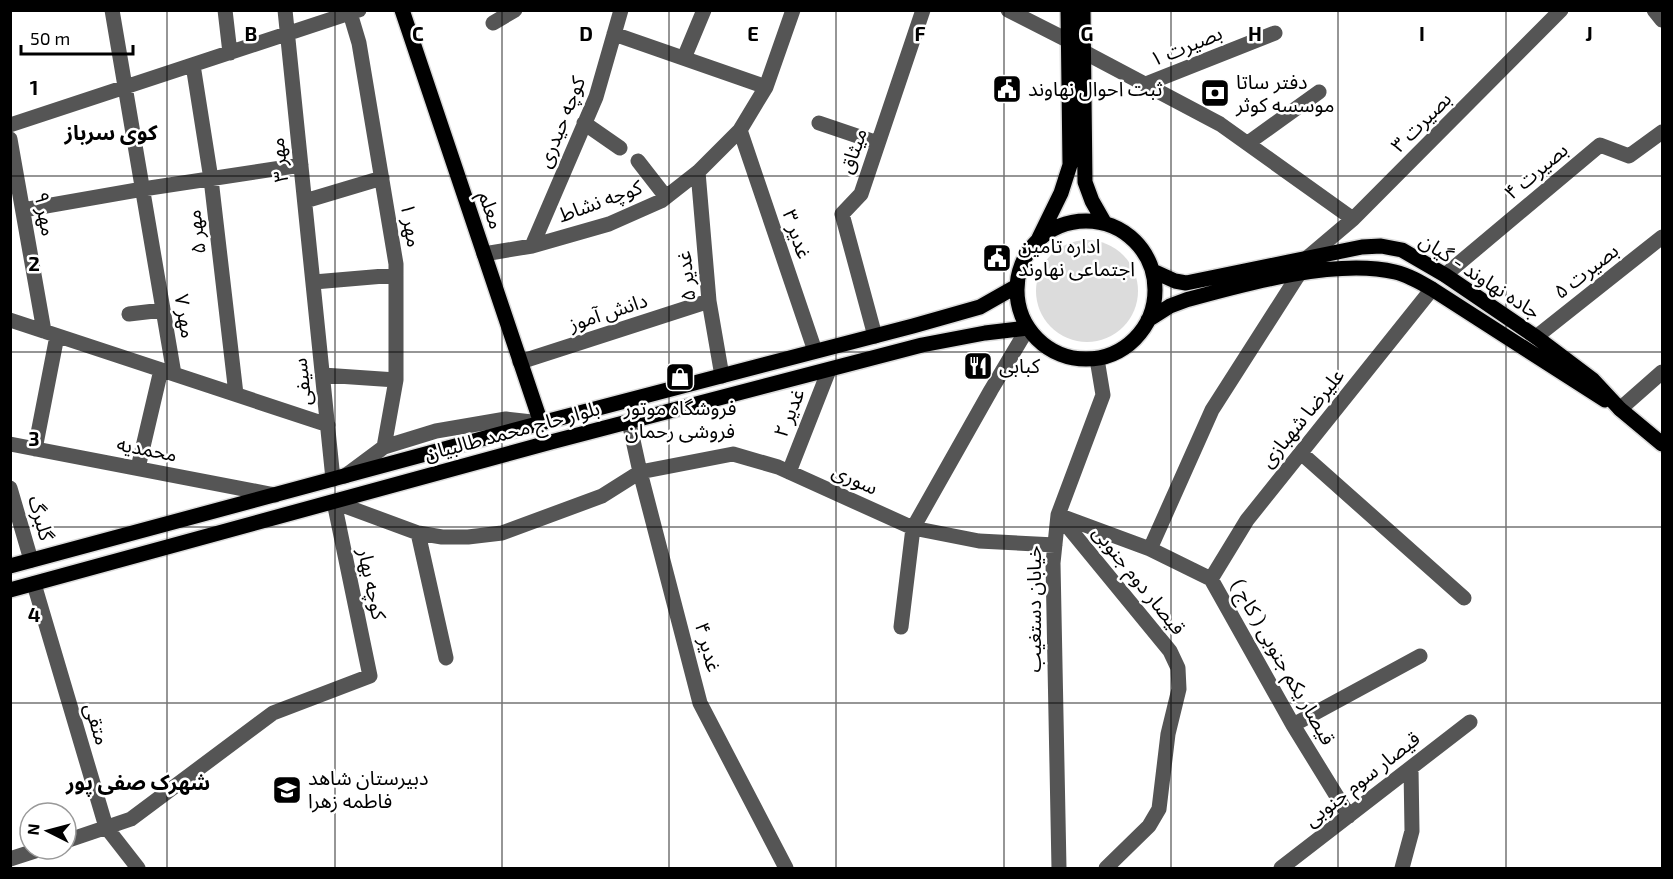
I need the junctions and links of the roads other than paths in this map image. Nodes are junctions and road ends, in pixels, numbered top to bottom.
1 (112, 10) edge
2 (225, 10) edge
3 (285, 10) edge
4 (402, 10) edge
5 (515, 10) edge
6 (621, 10) edge
7 (704, 10) edge
8 (793, 10) edge
9 (923, 10) edge
10 (1008, 10) edge
11 (1068, 10) edge
12 (1083, 10) edge
13 (1561, 10) edge
14 (1654, 10) edge
15 (354, 12) edge
16 (1662, 20) edge
17 (492, 23) dead end
18 (1275, 33) dead end
19 (287, 34) junction
20 (614, 34) junction
21 (1069, 41) junction
22 (1084, 52) junction
23 (230, 53) junction
24 (684, 58) junction
25 (193, 65) junction
26 (1146, 84) junction
27 (126, 87) junction
28 (766, 87) junction
29 (1319, 92) dead end
30 (585, 123) junction
31 (819, 123) dead end
32 (10, 125) edge
33 (740, 130) junction
34 (1662, 132) edge
35 (10, 139) edge
36 (878, 143) junction
37 (1248, 143) junction
38 (620, 147) dead end
39 (638, 161) dead end
40 (301, 165) junction
41 (698, 172) junction
42 (211, 178) junction
43 (382, 178) junction
44 (143, 189) junction
45 (666, 197) junction
46 (305, 201) junction
47 (23, 210) junction
48 (1353, 219) junction
49 (1104, 222) junction
50 (1662, 237) edge
51 (1038, 240) junction
52 (532, 246) junction
53 (484, 254) junction
54 (1307, 258) junction
55 (1153, 271) junction
56 (1299, 274) junction
57 (396, 275) junction
58 (1445, 275) junction
59 (314, 282) junction
60 (1017, 285) junction
61 (1432, 289) junction
62 (709, 301) junction
63 (163, 310) junction
64 (129, 315) dead end
65 (10, 320) edge
66 (1148, 320) junction
67 (1028, 328) junction
68 (50, 334) junction
69 (875, 336) junction
70 (1536, 337) junction
71 (815, 351) junction
72 (1097, 359) junction
73 (520, 362) junction
74 (829, 370) junction
75 (167, 372) junction
76 (1662, 372) edge
77 (323, 375) junction
78 (722, 376) junction
79 (396, 380) junction
80 (236, 394) junction
81 (1620, 409) junction
82 (629, 422) junction
83 (541, 423) junction
84 (328, 424) junction
85 (10, 444) edge
86 (1662, 444) edge
87 (384, 447) junction
88 (35, 449) junction
89 (1301, 453) junction
90 (138, 468) junction
91 (640, 472) junction
92 (789, 472) junction
93 (339, 477) junction
94 (10, 488) edge
95 (275, 495) junction
96 (334, 502) junction
97 (1058, 515) junction
98 (913, 528) junction
99 (418, 533) junction
100 (1055, 545) junction
101 (1150, 549) junction
102 (31, 560) junction
103 (10, 566) edge
104 (1211, 579) junction
105 (34, 584) junction
106 (10, 590) edge
107 (1464, 598) dead end
108 (901, 627) dead end
109 (1420, 656) dead end
110 (446, 658) dead end
111 (1470, 722) dead end
112 (1293, 725) junction
113 (1411, 768) junction
114 (1349, 816) junction
115 (106, 827) junction
116 (78, 837) edge
117 (138, 868) edge
118 (786, 868) edge
119 (1059, 868) edge
120 (1106, 868) edge
121 (1281, 868) edge
122 (1402, 868) edge

1 - 27 street, مهر ۷
2 - 23 street
3 - 19 street, مهر ۳
4 - 53 main road, معلم
5 - 17 street
6 - 20 street, کوچه حیدری
7 - 24 street
8 - 28 street, کوچه نشاط
9 - 36 street, میثاق
10 - 21 street
11 - 21 main road
12 - 22 main road
13 - 48 street, بصیرت ۳
14 - 16 street
15 - 19 street
15 - 43 street, مهر ۱
18 - 26 street, بصیرت ۱
19 - 23 street
19 - 40 street, مهر ۳
20 - 24 street
20 - 30 street, کوچه حیدری
21 - 51 main road
22 - 26 street
22 - 49 main road
23 - 25 street
24 - 28 street
25 - 27 street
25 - 42 street, مهر ۵
26 - 37 street
27 - 32 street
27 - 44 street, مهر ۷
28 - 33 street, کوچه نشاط
29 - 37 street
30 - 38 street
30 - 52 street, کوچه حیدری
31 - 36 street
33 - 41 street, کوچه نشاط
33 - 71 street, غدیر ۳
34 - 58 street, بصیرت ۴
35 - 47 street, مهر ۹
36 - 69 street, میثاق
37 - 48 street
39 - 45 street
40 - 42 street
40 - 46 street, مهر ۳
41 - 45 street, کوچه نشاط
41 - 62 street, غدیر ۵
42 - 44 street
42 - 80 street, مهر ۵
43 - 46 street
43 - 57 street, مهر ۱
44 - 47 street
44 - 63 street, مهر ۷
45 - 52 street, کوچه نشاط
46 - 59 street, مهر ۳
47 - 68 street, مهر ۹
48 - 54 street, بصیرت ۳
49 - 51 main road
49 - 55 main road
50 - 70 street, بصیرت ۵
51 - 60 main road
52 - 53 street, کوچه نشاط
53 - 73 main road, معلم
54 - 55 main road, جاده نهاوند - گیان
54 - 56 street
54 - 58 main road, جاده نهاوند - گیان
55 - 66 main road
56 - 61 main road, جاده نهاوند - گیان
56 - 66 main road, جاده نهاوند - گیان
56 - 101 street
57 - 59 street
57 - 79 street, مهر ۱
58 - 70 main road, جاده نهاوند - گیان
59 - 77 street, سیفی
60 - 67 main road
60 - 69 main road, بلوار حاج محمد طالبیان
61 - 81 main road, جاده نهاوند - گیان
61 - 89 street, علیرضا شهبازی
62 - 73 street, دانش آموز
62 - 78 street, غدیر ۵
63 - 64 street
63 - 75 street, مهر ۷
65 - 68 street
66 - 72 main road
67 - 72 main road
67 - 74 main road, بلوار حاج محمد طالبیان
67 - 98 street
68 - 75 street
68 - 88 street
69 - 71 main road, بلوار حاج محمد طالبیان
70 - 81 main road, جاده نهاوند - گیان
71 - 78 main road, بلوار حاج محمد طالبیان
72 - 97 street, خیابان دستغیب
73 - 83 main road, معلم
74 - 82 main road, بلوار حاج محمد طالبیان
74 - 92 street, غدیر ۲
75 - 80 street
75 - 90 street
76 - 81 street
77 - 79 street
77 - 84 street, سیفی
78 - 83 main road, بلوار حاج محمد طالبیان
79 - 87 street, مهر ۱
80 - 84 street
81 - 86 main road, جاده نهاوند - گیان
82 - 91 street, غدیر ۴
82 - 96 main road, بلوار حاج محمد طالبیان
83 - 87 street
83 - 93 main road, بلوار حاج محمد طالبیان
84 - 93 street, سیفی
85 - 88 street, محمدیه
87 - 93 street
88 - 90 street, محمدیه
89 - 104 street, علیرضا شهبازی
89 - 107 street
90 - 95 street, محمدیه
91 - 92 street, سوری
91 - 99 street
91 - 118 street, غدیر ۴
92 - 98 street, سوری
93 - 95 main road, بلوار حاج محمد طالبیان
94 - 102 street, گلبرگ
95 - 102 main road, بلوار حاج محمد طالبیان
96 - 99 street
96 - 105 main road, بلوار حاج محمد طالبیان
96 - 115 street, کوچه بهار
97 - 100 street, خیابان دستغیب
97 - 101 street, قیصار یکم جنوبی ( کاج )
97 - 120 street, قیصار دوم جنوبی
98 - 100 street, سوری
98 - 108 street
99 - 110 street
100 - 119 street, خیابان دستغیب
101 - 104 street, قیصار یکم جنوبی ( کاج )
102 - 103 main road, بلوار حاج محمد طالبیان
104 - 112 street, قیصار یکم جنوبی ( کاج )
105 - 106 main road, بلوار حاج محمد طالبیان
105 - 115 street, متقی
109 - 112 street
111 - 113 street, قیصار سوم جنوبی
112 - 114 street, قیصار یکم جنوبی ( کاج )
113 - 114 street, قیصار سوم جنوبی
113 - 122 street
114 - 121 street, قیصار سوم جنوبی
115 - 116 street
115 - 117 street, متقی

